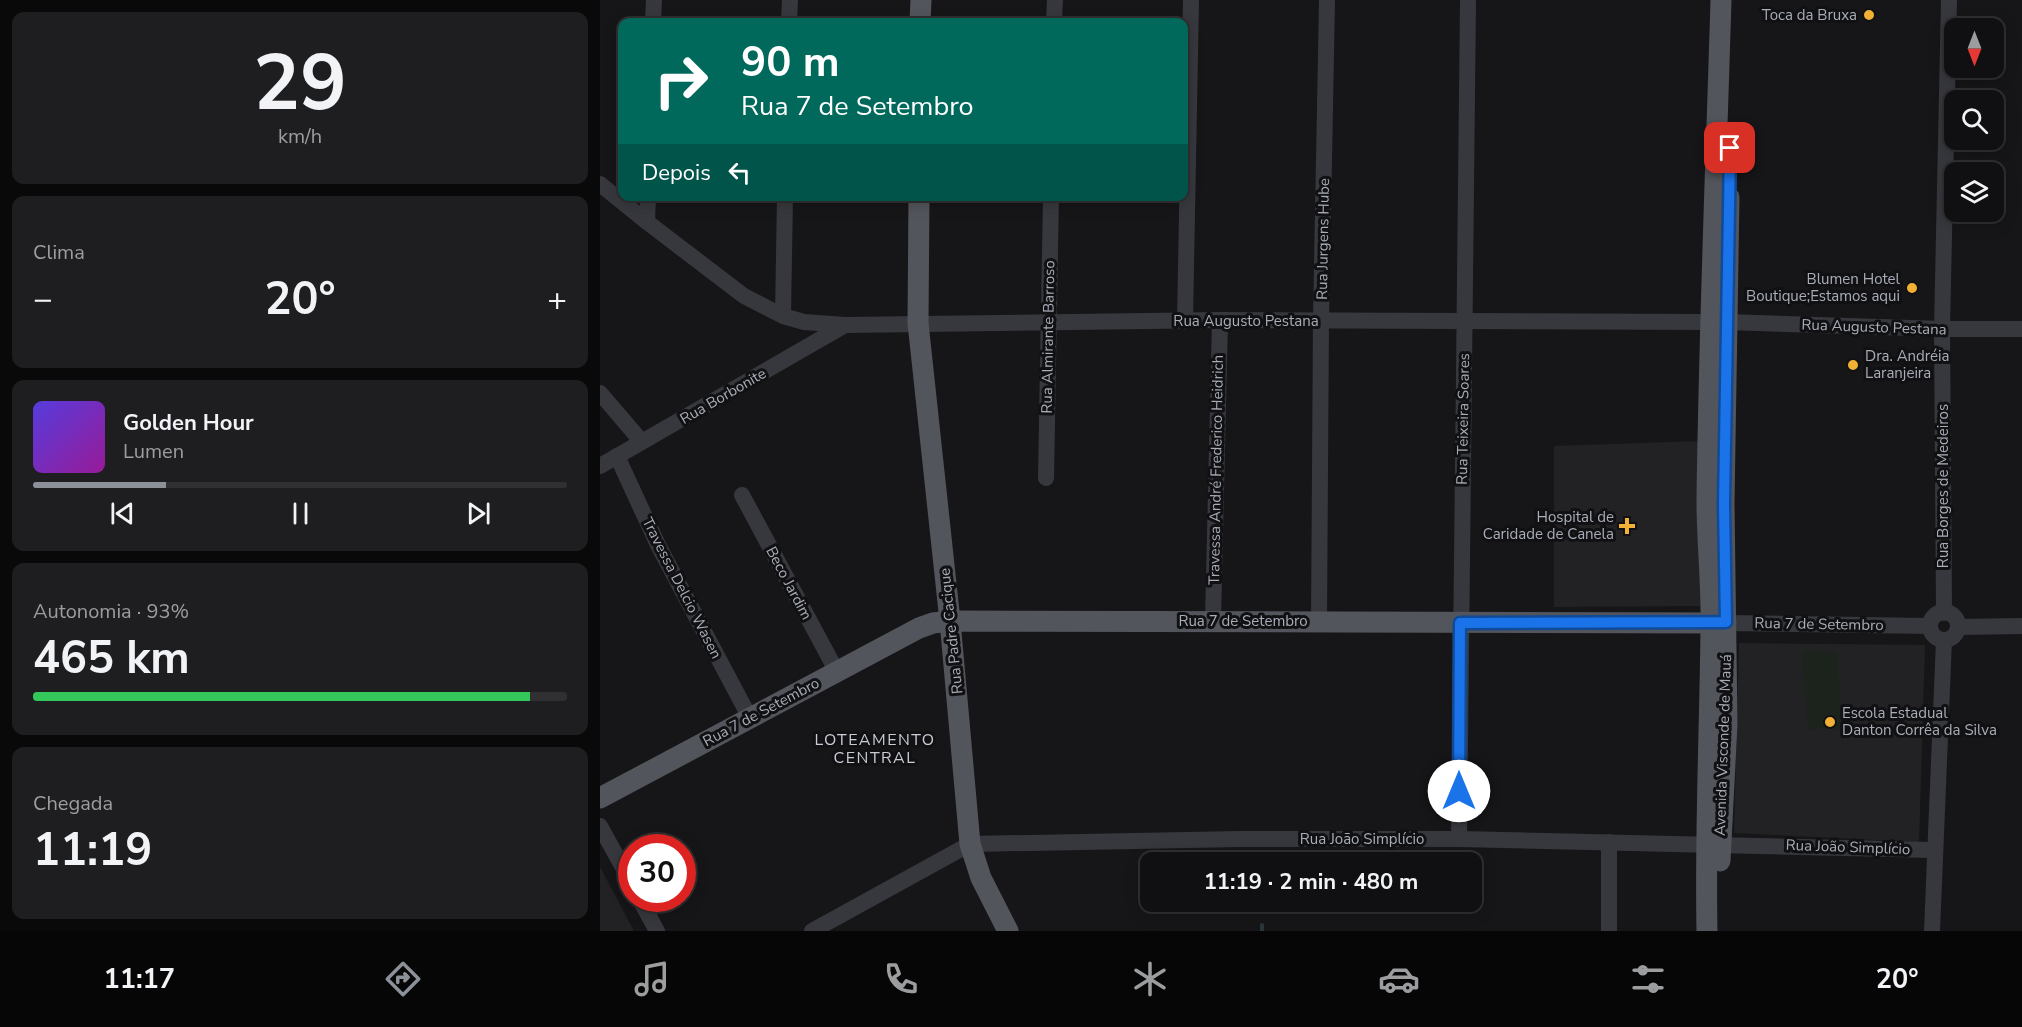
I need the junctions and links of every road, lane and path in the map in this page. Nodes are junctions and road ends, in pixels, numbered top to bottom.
1 (654, 0) edge
2 (789, 0) edge
3 (921, 0) edge
4 (1055, 0) edge
5 (1191, 0) edge
6 (1327, 0) edge
7 (1468, 0) edge
8 (1721, 0) edge
9 (1733, 0) edge
10 (1949, 0) edge
11 (653, 18) edge
12 (789, 18) edge
13 (920, 18) edge
14 (1054, 18) edge
15 (1188, 160) edge
16 (600, 184) edge
17 (618, 199) edge
18 (621, 201) edge
19 (648, 201) edge
20 (785, 201) edge
21 (919, 201) edge
22 (1051, 201) edge
23 (1187, 201) edge
24 (647, 222) junction
25 (783, 316) junction
26 (1220, 320) junction
27 (1321, 320) junction
28 (1185, 321) junction
29 (1464, 322) junction
30 (1719, 322) junction
31 (918, 323) junction
32 (1048, 323) junction
33 (845, 325) junction
34 (1942, 329) junction
35 (2022, 329) edge
36 (600, 393) edge
37 (642, 442) junction
38 (617, 456) junction
39 (600, 466) edge
40 (1046, 478) dead end
41 (742, 495) dead end
42 (1944, 613) junction
43 (950, 621) junction
44 (1213, 621) junction
45 (1319, 621) junction
46 (1719, 622) junction
47 (1460, 623) junction
48 (1930, 626) junction
49 (2022, 626) edge
50 (1958, 627) junction
51 (1944, 640) junction
52 (837, 672) junction
53 (750, 718) junction
54 (600, 798) edge
55 (600, 826) edge
56 (1459, 838) junction
57 (1609, 842) junction
58 (970, 844) junction
59 (1713, 844) junction
60 (1934, 850) junction
61 (618, 859) edge
62 (647, 912) edge
63 (657, 931) edge
64 (812, 931) edge
65 (1008, 931) edge
66 (1609, 931) edge
67 (1707, 931) edge
68 (1718, 931) edge
69 (1932, 931) edge

1 - 11 street
2 - 12 street
3 - 13 main road
4 - 14 street
5 - 15 street
6 - 27 street, Rua Jurgens Hube
7 - 29 street, Rua Teixeira Soares
8 - 30 main road, Avenida Visconde de Mauá
9 - 30 main road, Avenida Visconde de Mauá
10 - 34 street, Rua Borges de Medeiros
16 - 17 street, Rua Augusto Pestana
18 - 24 street, Rua Augusto Pestana
19 - 24 street
20 - 25 street
21 - 31 main road, Rua Padre Cacique
22 - 32 street, Rua Almirante Barroso
23 - 28 street
24 - 25 street, Rua Augusto Pestana
25 - 33 street, Rua Augusto Pestana
26 - 27 street, Rua Augusto Pestana
26 - 28 street, Rua Augusto Pestana
26 - 44 street, Travessa André Frederico Heidrich
27 - 29 street, Rua Augusto Pestana
27 - 45 street, Rua Jurgens Hube
28 - 32 street, Rua Augusto Pestana
29 - 30 street, Rua Augusto Pestana
29 - 47 street, Rua Teixeira Soares
30 - 34 street, Rua Augusto Pestana
30 - 46 main road, Avenida Visconde de Mauá
31 - 32 street, Rua Augusto Pestana
31 - 33 street, Rua Augusto Pestana
31 - 43 main road, Rua Padre Cacique
32 - 40 street, Rua Almirante Barroso
33 - 37 street, Rua Borbonite
34 - 35 street, Rua Augusto Pestana
34 - 42 street, Rua Borges de Medeiros
36 - 37 street
37 - 38 street, Rua Borbonite
38 - 39 street, Rua Borbonite
38 - 53 street, Travessa Delcio Wasen
41 - 52 street, Beco Jardim
42 - 48 street
42 - 50 street
43 - 44 main road, Rua 7 de Setembro
43 - 52 main road, Rua 7 de Setembro
43 - 58 main road, Rua Padre Cacique
44 - 45 main road, Rua 7 de Setembro
45 - 47 main road, Rua 7 de Setembro
46 - 47 main road, Rua 7 de Setembro
46 - 48 street, Rua 7 de Setembro
46 - 59 main road, Avenida Visconde de Mauá
47 - 56 street, Rua Teixeira Soares
48 - 51 street
49 - 50 street
50 - 51 street
51 - 60 street
52 - 53 main road, Rua 7 de Setembro
53 - 54 main road, Rua 7 de Setembro
55 - 61 street
56 - 57 street, Rua João Simplício
56 - 58 street, Rua João Simplício
57 - 59 street, Rua João Simplício
57 - 66 street
58 - 64 street, Rua João Simplício
58 - 65 main road, Rua Padre Cacique
59 - 60 street, Rua João Simplício
59 - 67 main road
59 - 68 main road
60 - 69 street
62 - 63 street

